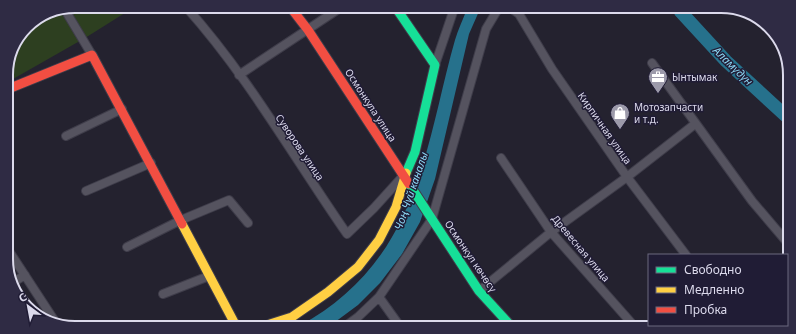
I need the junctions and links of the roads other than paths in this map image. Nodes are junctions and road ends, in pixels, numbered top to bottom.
1 (191, 13) edge
2 (295, 13) edge
3 (333, 13) edge
4 (399, 13) edge
5 (453, 13) edge
6 (496, 13) edge
7 (518, 13) edge
8 (67, 14) edge
9 (308, 30) junction
10 (92, 54) junction
11 (652, 63) dead end
12 (435, 65) junction
13 (239, 75) junction
14 (13, 87) edge
15 (122, 109) junction
16 (695, 124) junction
17 (66, 136) dead end
18 (501, 158) dead end
19 (151, 163) junction
20 (626, 177) junction
21 (406, 178) junction
22 (86, 191) dead end
23 (431, 218) junction
24 (181, 220) junction
25 (248, 223) dead end
26 (551, 232) junction
27 (783, 237) edge
28 (127, 247) dead end
29 (685, 254) edge
30 (13, 257) edge
31 (25, 275) junction
32 (209, 276) junction
33 (17, 280) edge
34 (479, 291) junction
35 (163, 294) dead end
36 (379, 297) junction
37 (52, 316) edge
38 (233, 321) edge
39 (279, 321) edge
40 (352, 321) edge
41 (396, 321) edge
42 (506, 321) edge
43 (630, 321) edge

1 - 13 street, Суворова улица
2 - 9 street, Осмонкула улица
3 - 9 street
4 - 12 street
5 - 12 street
6 - 23 street
7 - 20 street, Кирпичная улица
8 - 10 street
9 - 13 street
9 - 21 street, Осмонкула улица
10 - 14 street
10 - 15 street
11 - 16 street
12 - 21 street
13 - 21 street, Суворова улица
15 - 17 street
15 - 19 street
16 - 20 street
16 - 27 street
18 - 26 street, Древесная улица
19 - 22 street
19 - 24 street
20 - 26 street
20 - 29 street, Кирпичная улица
21 - 23 street, Осмонкула улица
21 - 39 street
23 - 34 street, Осмонкул көчөсү
23 - 36 street
24 - 25 street
24 - 28 street
24 - 32 street
26 - 34 street
26 - 43 street, Древесная улица
30 - 31 street
31 - 33 street
31 - 37 street
32 - 35 street
32 - 38 street
34 - 42 street, Осмонкул көчөсү
36 - 40 street
36 - 41 street

